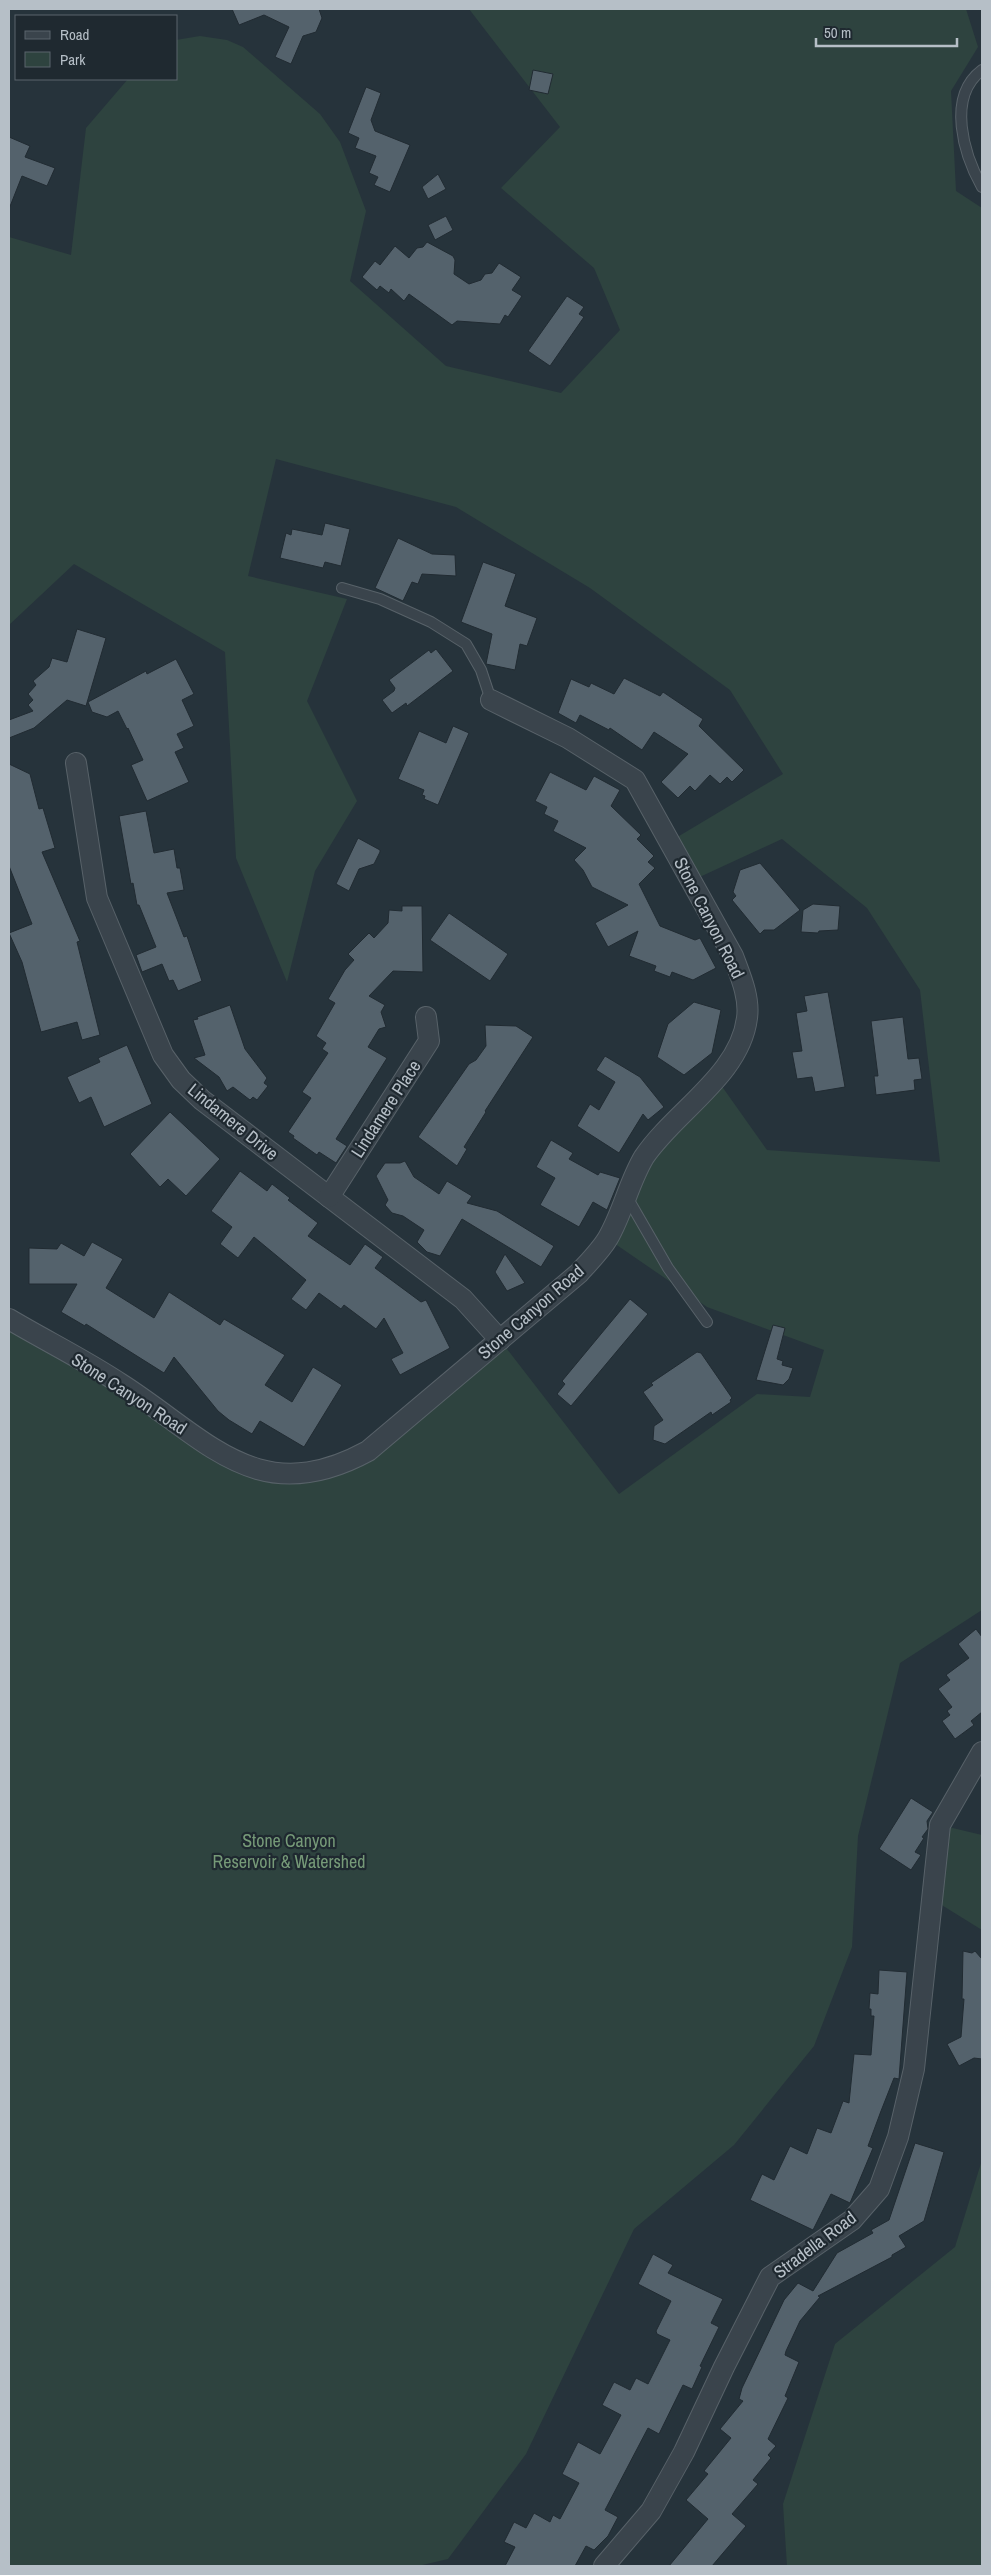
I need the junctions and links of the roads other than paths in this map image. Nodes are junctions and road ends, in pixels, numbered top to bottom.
1 (982, 70) edge
2 (982, 187) edge
3 (342, 588) dead end
4 (491, 700) joint
5 (76, 763) dead end
6 (426, 1017) dead end
7 (329, 1197) junction
8 (626, 1197) junction
9 (9, 1319) edge
10 (707, 1322) dead end
11 (500, 1340) junction
12 (982, 1752) edge
13 (604, 2566) edge

1 - 2 lane
3 - 4 lane
4 - 8 street, Stone Canyon Road
5 - 7 street, Lindamere Drive
6 - 7 street, Lindamere Place
7 - 11 street, Lindamere Drive
8 - 10 lane
8 - 11 street, Stone Canyon Road
9 - 11 street, Stone Canyon Road
12 - 13 street, Stradella Road

